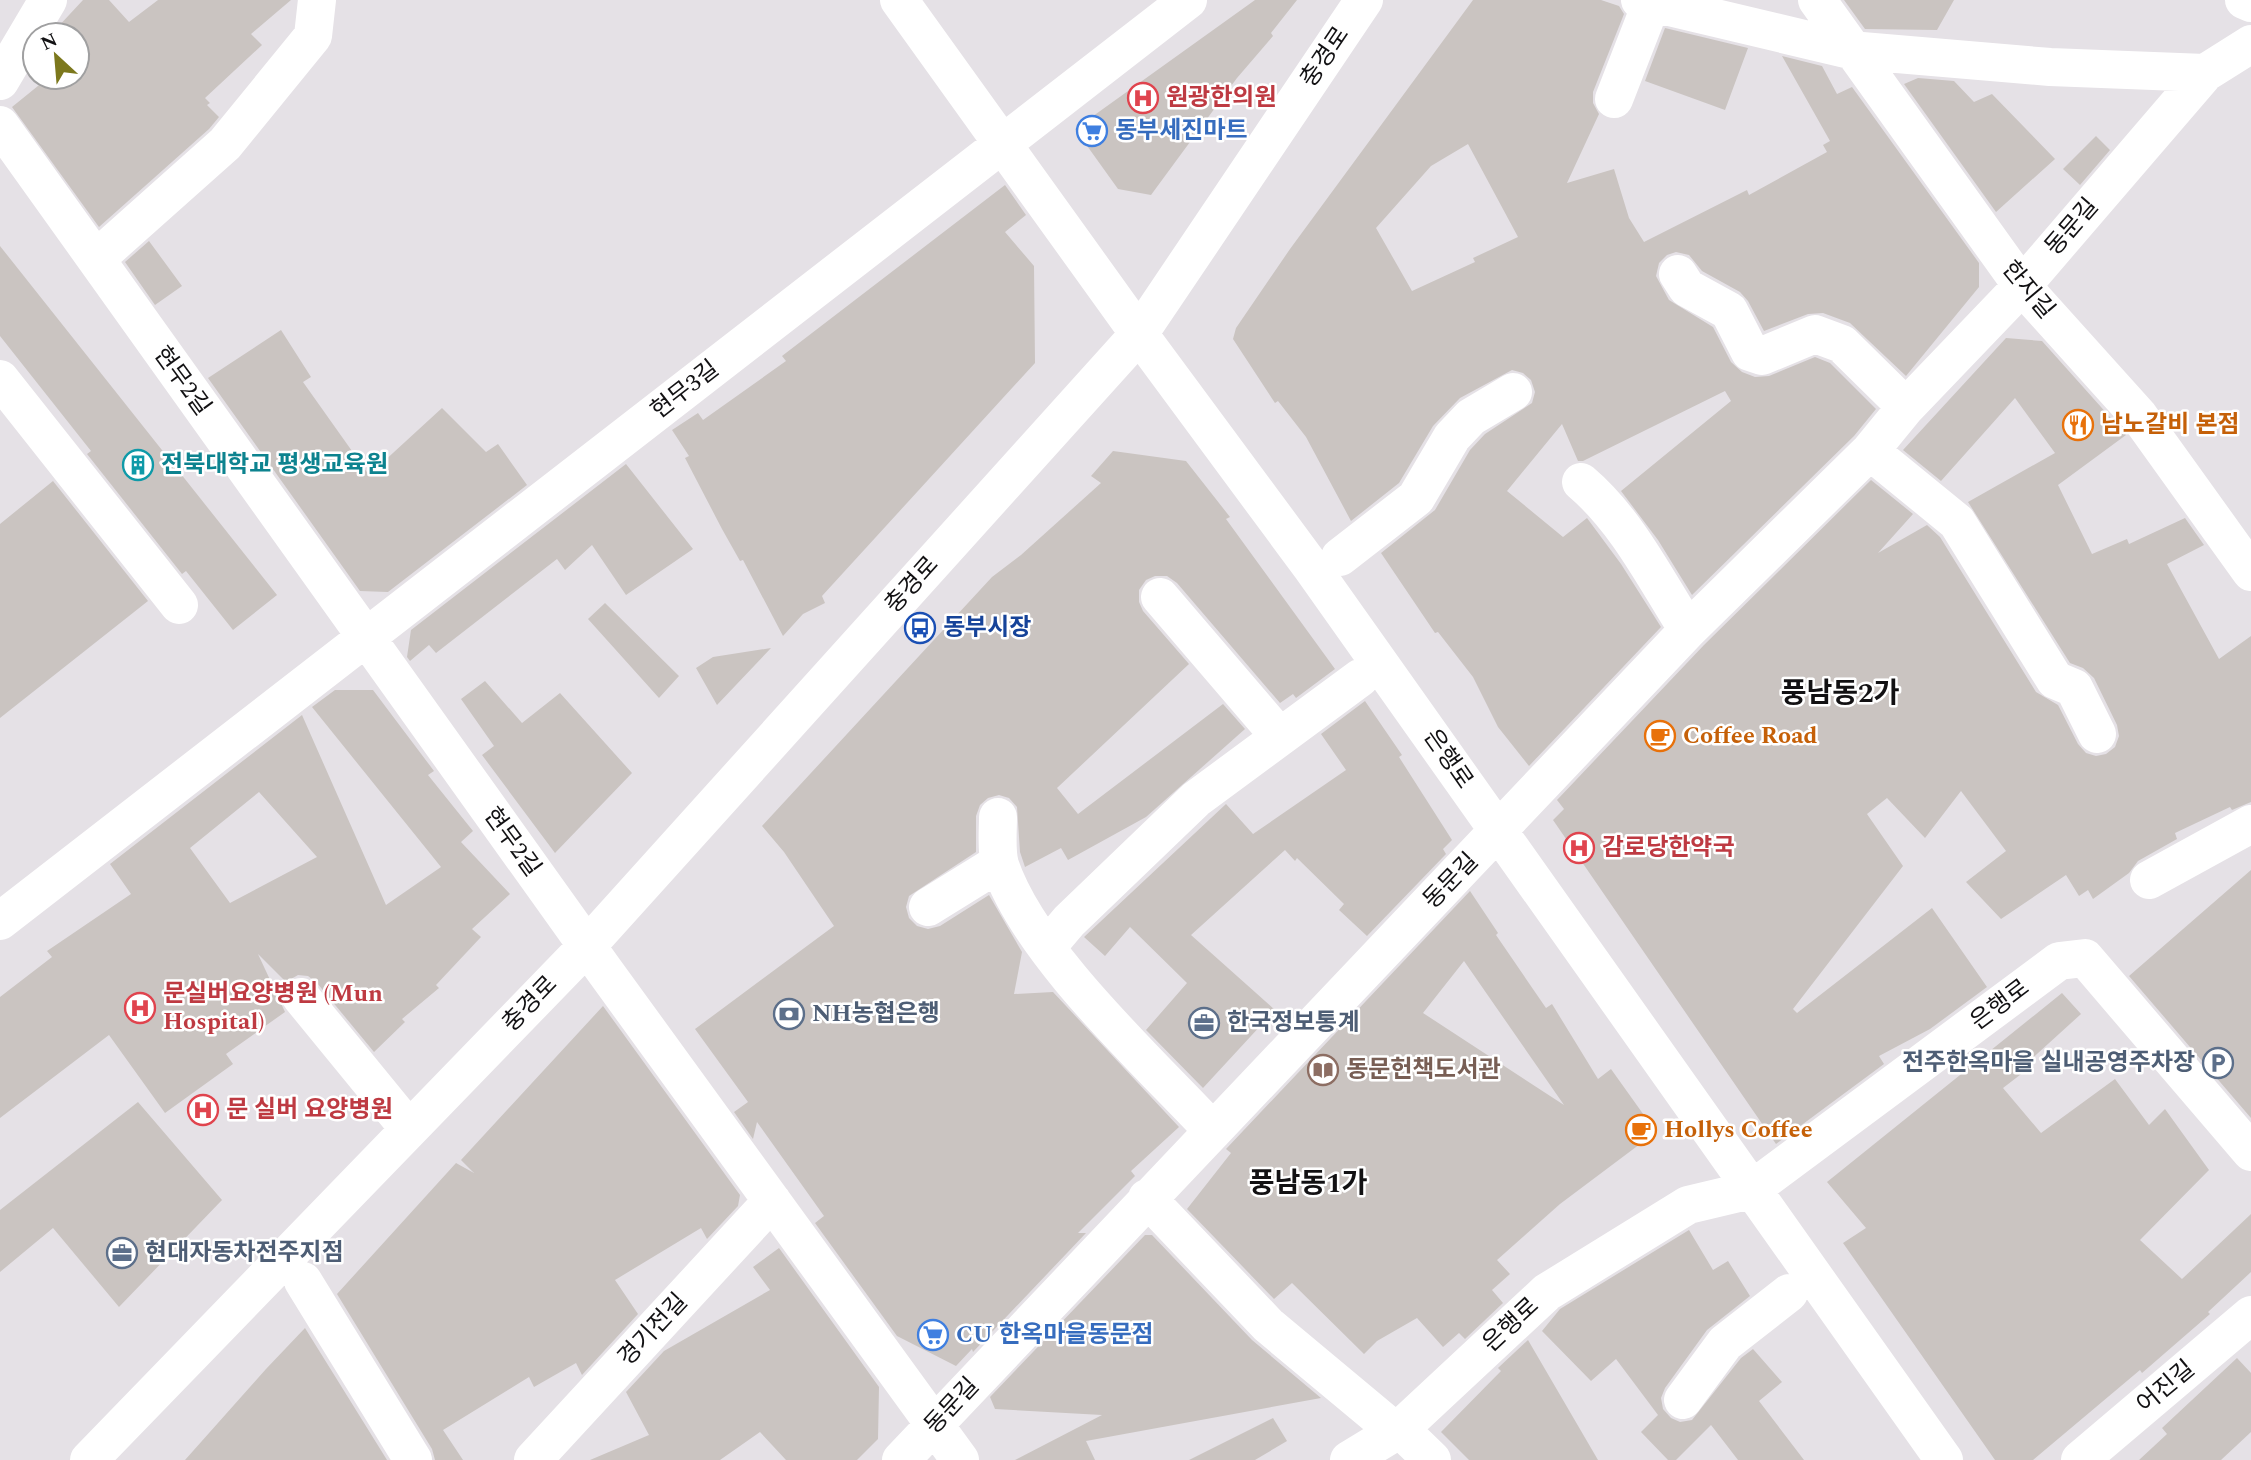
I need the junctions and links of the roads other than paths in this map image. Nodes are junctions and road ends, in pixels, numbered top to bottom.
1 (48, 0) edge
2 (317, 0) edge
3 (899, 0) edge
4 (1188, 0) edge
5 (1364, 0) edge
6 (1817, 0) edge
7 (2244, 0) edge
8 (1645, 2) edge
9 (2251, 3) edge
10 (2251, 44) edge
11 (1850, 50) junction
12 (2205, 73) junction
13 (0, 81) edge
14 (1614, 99) dead end
15 (0, 125) edge
16 (1004, 145) junction
17 (96, 260) junction
18 (1678, 274) dead end
19 (2022, 286) junction
20 (1139, 334) junction
21 (0, 379) edge
22 (1513, 392) dead end
23 (1906, 407) junction
24 (1870, 451) junction
25 (1581, 482) dead end
26 (1340, 557) dead end
27 (2251, 572) edge
28 (1160, 597) dead end
29 (179, 605) dead end
30 (1688, 630) junction
31 (365, 636) junction
32 (1360, 678) dead end
33 (2097, 734) dead end
34 (1280, 737) junction
35 (998, 817) dead end
36 (2251, 824) edge
37 (1500, 831) junction
38 (999, 863) junction
39 (2149, 880) dead end
40 (928, 907) dead end
41 (0, 921) edge
42 (587, 946) junction
43 (1047, 947) junction
44 (301, 998) dead end
45 (409, 1129) junction
46 (1213, 1131) junction
47 (2251, 1152) edge
48 (1751, 1191) junction
49 (1147, 1198) junction
50 (772, 1201) junction
51 (303, 1281) dead end
52 (1789, 1293) dead end
53 (2251, 1315) edge
54 (1683, 1400) dead end
55 (934, 1425) junction
56 (1397, 1430) junction
57 (89, 1460) edge
58 (413, 1460) edge
59 (533, 1460) edge
60 (901, 1460) edge
61 (960, 1460) edge
62 (1349, 1460) edge
63 (1432, 1460) edge
64 (1944, 1460) edge
65 (2080, 1460) edge

1 - 13 street
2 - 17 street
3 - 16 street
4 - 16 street, 현무3길
5 - 20 street, 충경로
6 - 11 street, 한지길
7 - 9 street
8 - 11 street
8 - 14 street
10 - 12 street, 동문길
11 - 12 street
11 - 19 street, 한지길
12 - 19 street, 동문길
15 - 17 street, 현무2길
16 - 20 street
16 - 31 street, 현무3길
17 - 31 street, 현무2길
18 - 23 street
19 - 23 street, 동문길
19 - 27 street, 한지길
20 - 37 street, 은행로
20 - 42 street, 충경로
21 - 29 street
22 - 26 street
23 - 24 street, 동문길
24 - 30 street, 동문길
24 - 33 street
25 - 30 street
28 - 34 street
30 - 37 street, 동문길
31 - 41 street
31 - 42 street, 현무2길
32 - 34 street
34 - 43 street
35 - 38 street
36 - 39 street
37 - 46 street, 동문길
37 - 48 street, 은행로
38 - 40 street
38 - 43 street
42 - 45 street, 충경로
42 - 50 street
43 - 46 street
44 - 45 street
45 - 57 street, 충경로
46 - 49 street, 동문길
47 - 48 street, 은행로
48 - 56 street, 은행로
48 - 64 street, 은행로
49 - 55 street, 동문길
49 - 56 street
50 - 55 street
50 - 59 street, 경기전길
51 - 58 street
52 - 54 street
53 - 65 street, 어진길
55 - 60 street, 동문길
55 - 61 street
56 - 62 street
56 - 63 street

